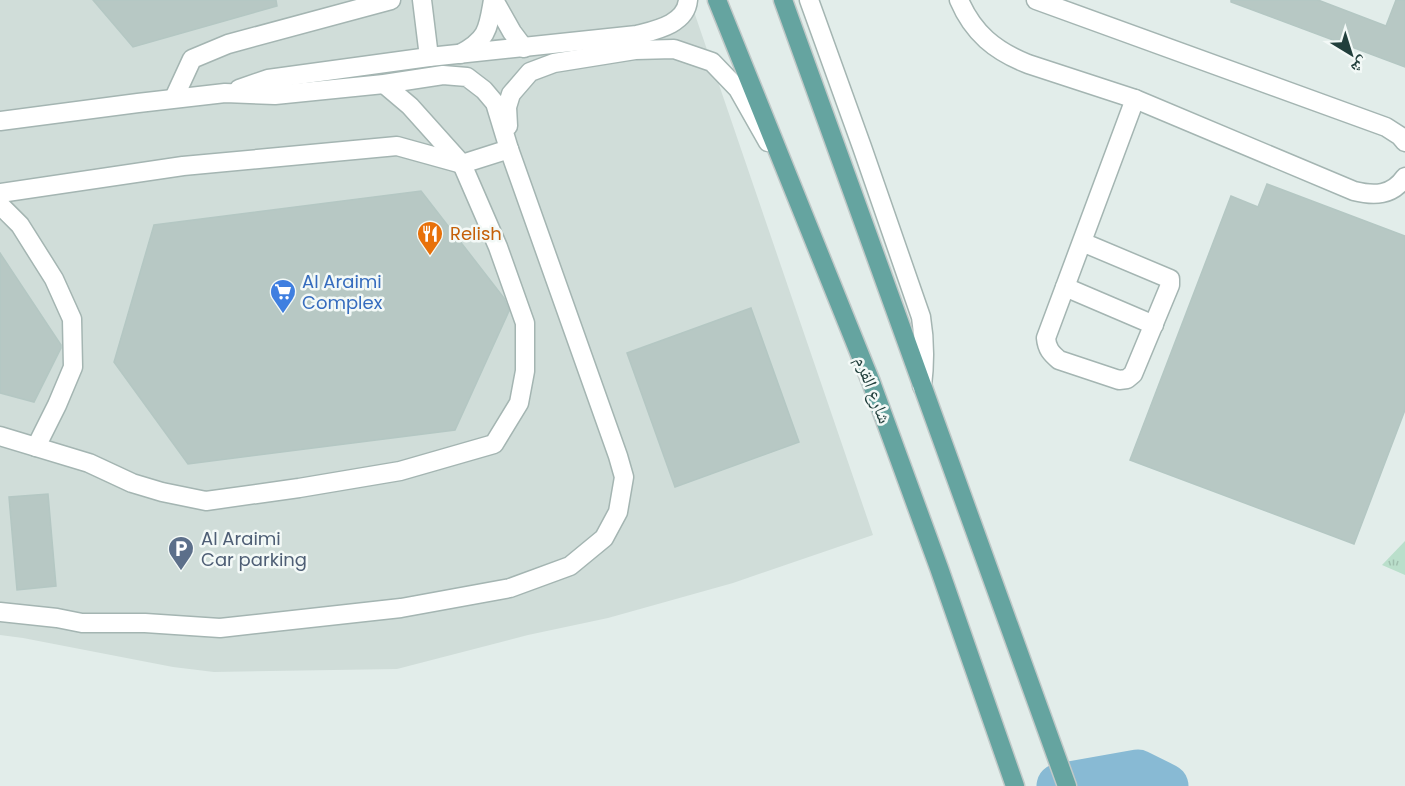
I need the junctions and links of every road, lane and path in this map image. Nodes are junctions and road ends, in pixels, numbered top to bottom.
1 (391, 0) edge
2 (422, 0) edge
3 (493, 0) edge
4 (688, 0) edge
5 (717, 0) edge
6 (783, 0) edge
7 (809, 0) edge
8 (959, 0) edge
9 (1036, 0) edge
10 (525, 48) junction
11 (459, 54) junction
12 (429, 57) junction
13 (384, 84) junction
14 (225, 93) junction
15 (174, 99) junction
16 (1135, 99) junction
17 (0, 121) edge
18 (1404, 138) edge
19 (509, 149) junction
20 (462, 164) junction
21 (1405, 177) edge
22 (792, 186) junction
23 (0, 193) edge
24 (0, 205) edge
25 (1082, 242) junction
26 (1065, 287) junction
27 (1154, 326) junction
28 (922, 386) junction
29 (0, 436) edge
30 (36, 447) junction
31 (0, 612) edge
32 (1015, 786) edge
33 (1067, 786) edge

1 - 15 lane
2 - 12 lane
3 - 10 lane
3 - 11 lane
4 - 10 lane
5 - 22 main road, شارع القرم
6 - 28 main road
7 - 28 lane
8 - 16 lane
9 - 18 lane
10 - 11 lane
11 - 12 lane
12 - 14 lane
13 - 14 lane
13 - 19 lane
13 - 20 lane
14 - 15 lane
15 - 17 lane
16 - 21 lane
16 - 25 lane
19 - 20 lane
19 - 22 lane
19 - 31 lane
20 - 23 lane
20 - 30 lane
22 - 32 main road, شارع القرم
24 - 30 lane
25 - 26 lane
25 - 27 lane
26 - 27 lane
26 - 27 lane
28 - 33 main road
29 - 30 lane

